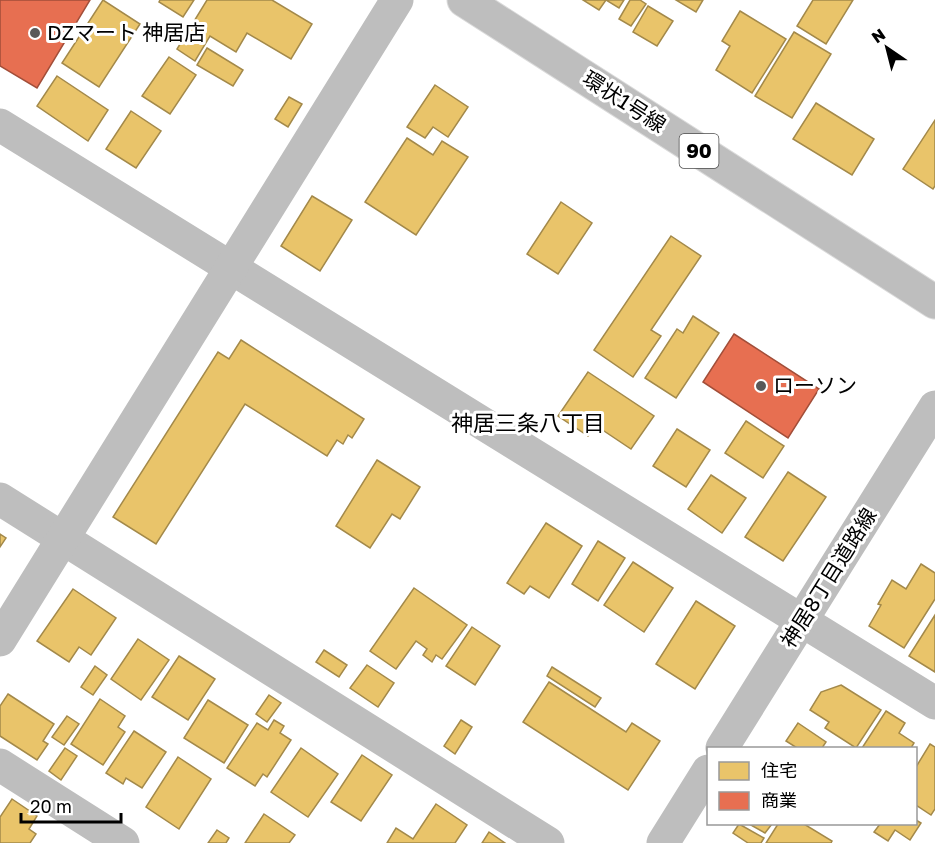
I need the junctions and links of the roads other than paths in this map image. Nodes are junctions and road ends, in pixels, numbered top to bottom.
1 (397, 0) edge
2 (464, 0) edge
3 (0, 125) edge
4 (231, 268) junction
5 (935, 302) edge
6 (935, 407) edge
7 (0, 499) edge
8 (63, 538) junction
9 (803, 619) junction
10 (0, 640) edge
11 (935, 703) edge
12 (723, 747) edge
13 (0, 765) edge
14 (707, 773) edge
15 (123, 843) edge
16 (548, 843) edge
17 (663, 843) edge

1 - 4 street
2 - 5 street, 環状1号線 / 90
3 - 4 street
4 - 8 street
4 - 9 street
6 - 9 street, 神居8丁目道路線
7 - 8 street
8 - 10 street
8 - 16 street
9 - 11 street
9 - 12 street, 神居8丁目道路線
13 - 15 street
14 - 17 street

